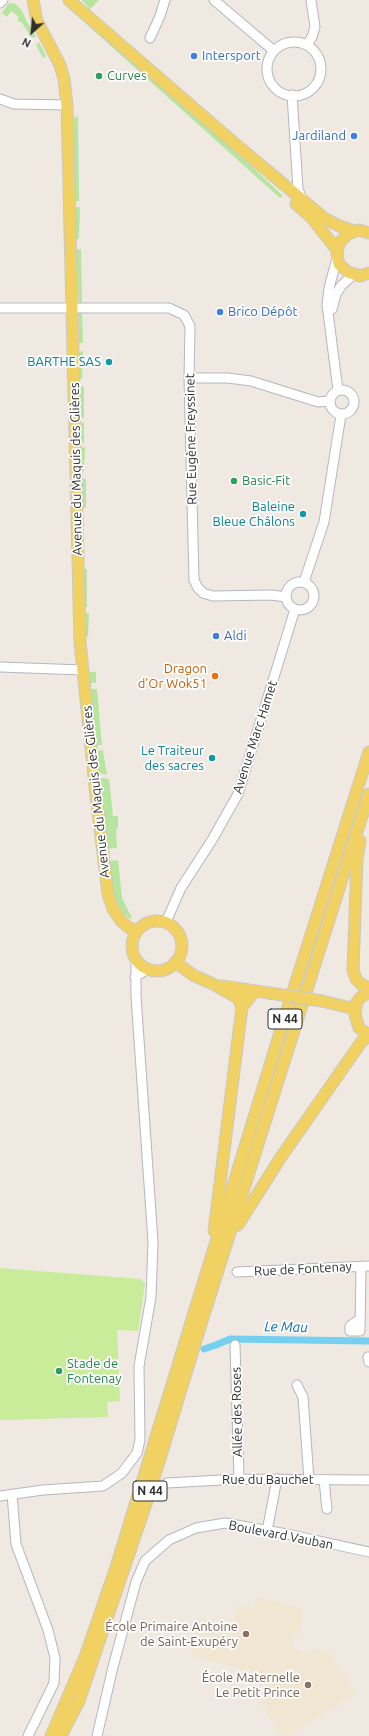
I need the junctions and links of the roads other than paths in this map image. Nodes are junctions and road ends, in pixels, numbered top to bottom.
1 (3, 0) edge
2 (33, 0) edge
3 (69, 0) edge
4 (165, 0) edge
5 (214, 0) edge
6 (312, 0) edge
7 (0, 3) edge
8 (150, 38) dead end
9 (307, 45) junction
10 (274, 51) junction
11 (292, 95) junction
12 (0, 99) edge
13 (67, 105) junction
14 (233, 142) junction
15 (302, 199) junction
16 (364, 230) edge
17 (337, 254) junction
18 (368, 274) edge
19 (353, 275) junction
20 (0, 308) edge
21 (72, 308) junction
22 (189, 378) junction
23 (340, 390) junction
24 (329, 401) junction
25 (341, 415) junction
26 (304, 582) junction
27 (286, 597) junction
28 (295, 609) junction
29 (0, 667) edge
30 (82, 670) junction
31 (369, 752) edge
32 (369, 794) edge
33 (363, 812) junction
34 (166, 922) junction
35 (136, 932) junction
36 (136, 959) junction
37 (175, 962) junction
38 (148, 968) junction
39 (135, 977) junction
40 (215, 984) junction
41 (369, 988) edge
42 (255, 991) junction
43 (369, 992) edge
44 (242, 1007) junction
45 (355, 1009) junction
46 (369, 1036) edge
47 (229, 1241) junction
48 (365, 1267) edge
49 (237, 1272) dead end
50 (203, 1286) junction
51 (360, 1320) dead end
52 (236, 1344) dead end
53 (296, 1385) dead end
54 (239, 1479) junction
55 (277, 1479) junction
56 (309, 1480) junction
57 (324, 1480) junction
58 (369, 1480) edge
59 (167, 1483) dead end
60 (12, 1494) junction
61 (0, 1496) edge
62 (327, 1509) dead end
63 (267, 1531) junction
64 (369, 1552) edge
65 (28, 1736) edge
66 (51, 1736) edge
67 (61, 1736) edge
68 (97, 1736) edge

1 - 7 street
2 - 13 main road, Avenue du Maquis des Glières
3 - 14 main road
4 - 8 street
5 - 10 street
6 - 9 street
9 - 10 street
9 - 11 street
10 - 11 street
11 - 15 street
12 - 13 street
13 - 21 main road, Avenue du Maquis des Glières
14 - 15 main road
14 - 17 main road
15 - 16 main road
16 - 17 main road
17 - 19 main road
17 - 23 street
18 - 19 main road
19 - 23 street
20 - 21 street, Rue Eugène Freyssinet
21 - 22 street, Rue Eugène Freyssinet
21 - 30 main road, Avenue du Maquis des Glières
22 - 24 street
22 - 27 street, Rue Eugène Freyssinet
23 - 24 street
23 - 25 street
24 - 25 street
25 - 26 street
26 - 27 street
26 - 28 street
27 - 28 street
28 - 34 street, Avenue Marc Hamet
29 - 30 street
30 - 35 main road, Avenue du Maquis des Glières
31 - 50 main road, N 44
32 - 33 main road, N 44
33 - 41 main road
33 - 47 main road, N 44
34 - 35 main road
34 - 37 main road
35 - 36 main road
36 - 38 main road
36 - 39 street
37 - 38 main road
37 - 40 main road
38 - 39 street
39 - 60 street
40 - 42 main road
40 - 44 main road
42 - 44 main road
42 - 45 main road, bridge
43 - 45 main road
44 - 50 main road
45 - 46 main road
46 - 47 main road
47 - 67 main road, N 44
48 - 49 street, Rue de Fontenay
48 - 51 street
50 - 66 main road, N 44
52 - 54 street, Allée des Roses
53 - 56 street
54 - 55 street, Rue du Bauchet
54 - 59 street, Rue du Bauchet
55 - 56 street, Rue du Bauchet
55 - 63 street
56 - 57 street, Rue du Bauchet
57 - 58 street, Rue du Bauchet
57 - 62 street
60 - 61 street
60 - 65 street
63 - 64 street, Boulevard Vauban
63 - 68 street, Boulevard Vauban

